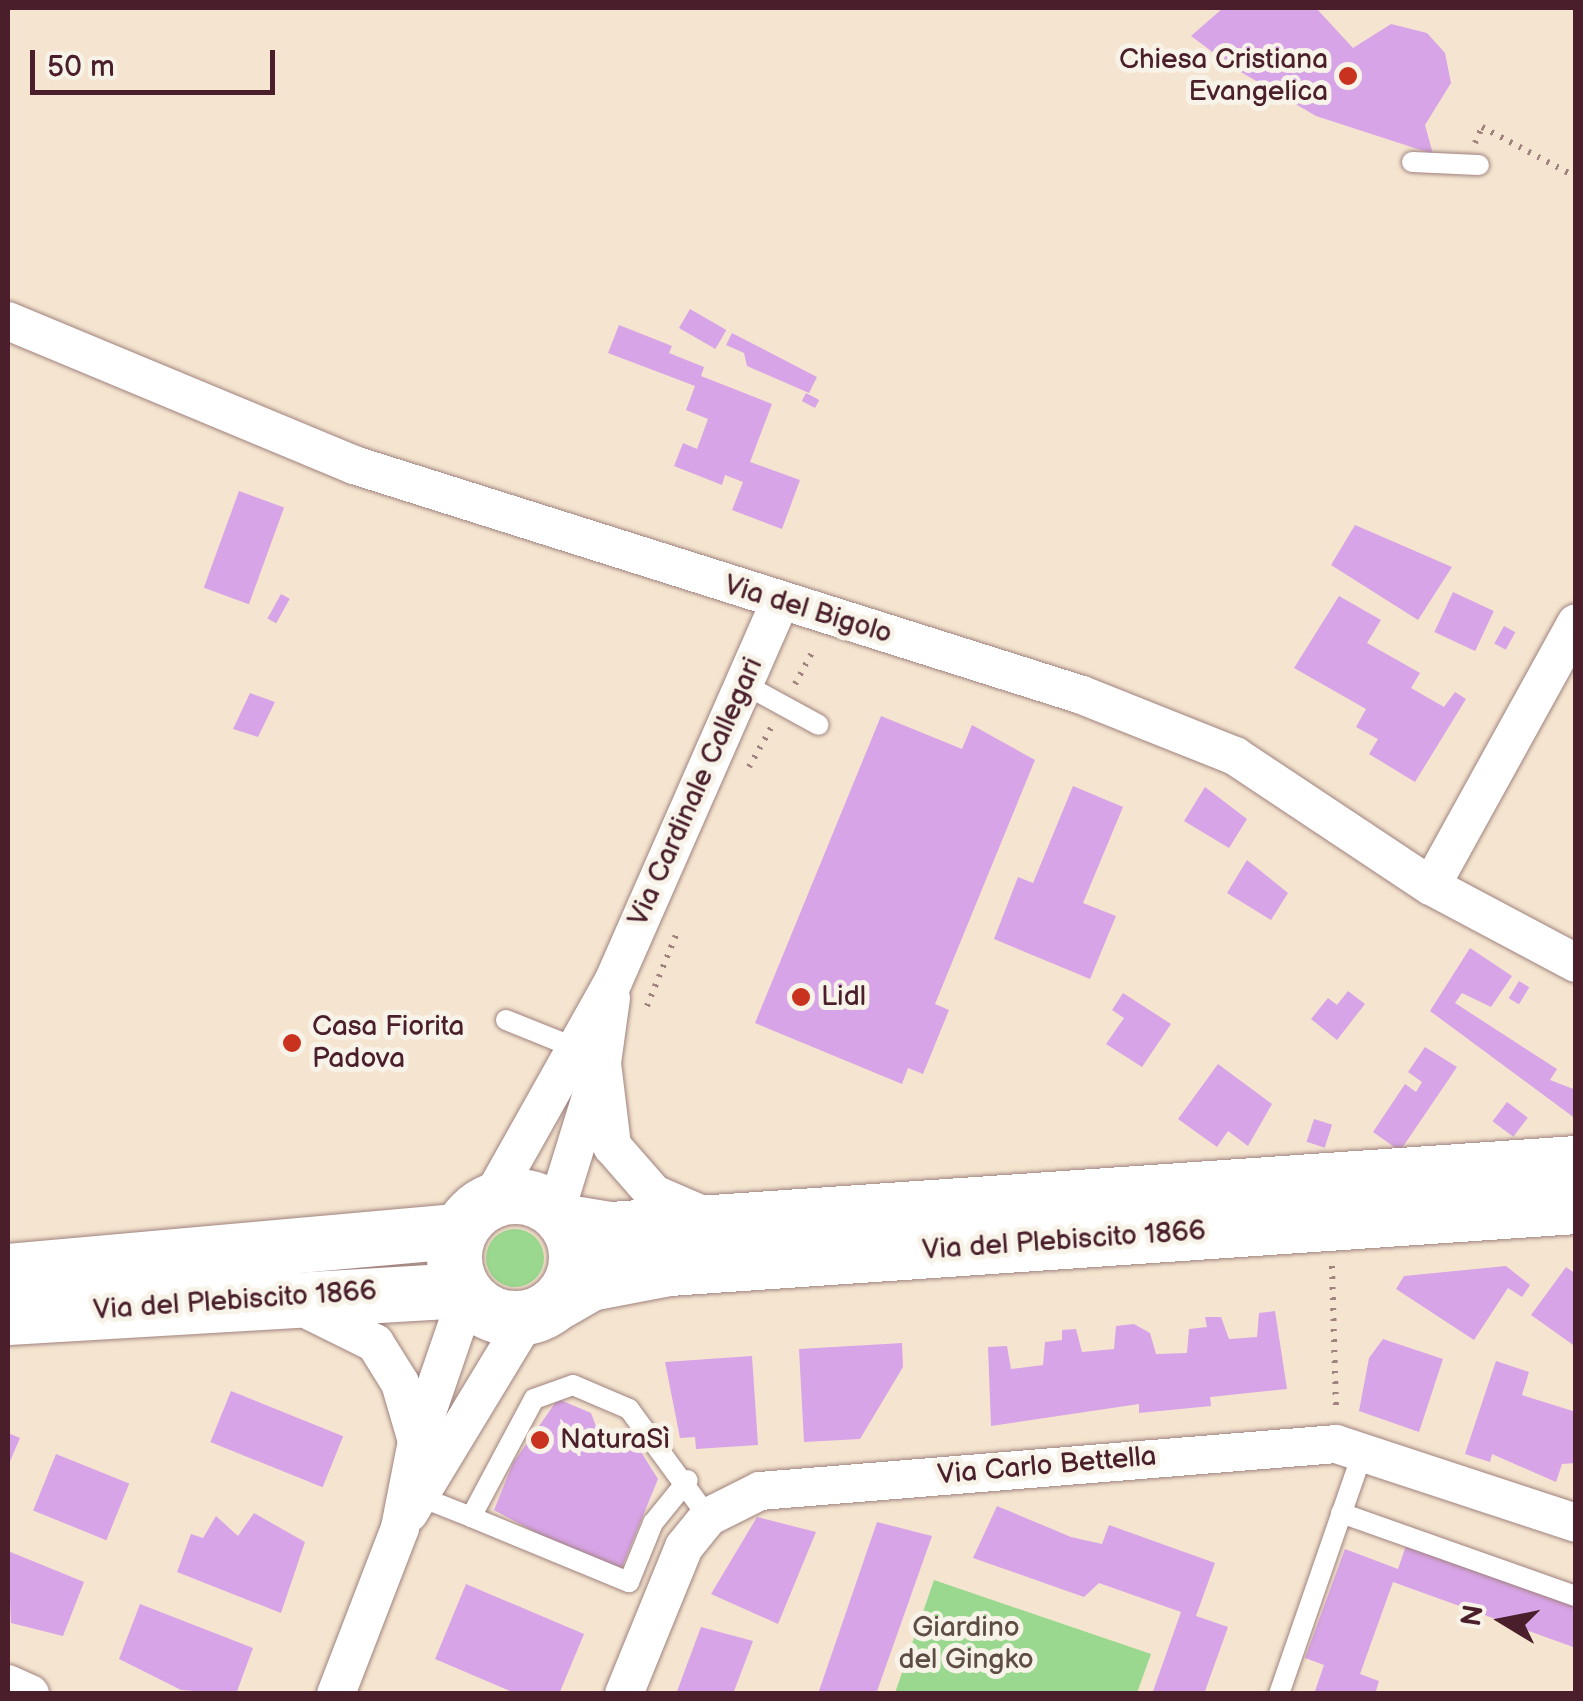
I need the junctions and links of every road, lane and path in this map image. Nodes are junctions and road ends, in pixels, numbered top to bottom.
1 (1412, 162) dead end
2 (1479, 166) dead end
3 (8, 321) edge
4 (779, 603) junction
5 (1576, 623) edge
6 (744, 684) junction
7 (819, 724) dead end
8 (772, 726) dead end
9 (745, 774) dead end
10 (1431, 886) junction
11 (683, 916) dead end
12 (1576, 963) edge
13 (643, 1018) dead end
14 (506, 1020) dead end
15 (588, 1055) junction
16 (1576, 1163) edge
17 (1576, 1206) edge
18 (475, 1216) junction
19 (561, 1216) junction
20 (722, 1220) junction
21 (1321, 1249) dead end
22 (8, 1271) edge
23 (465, 1293) junction
24 (273, 1298) junction
25 (543, 1309) junction
26 (8, 1316) edge
27 (418, 1442) junction
28 (1349, 1448) junction
29 (688, 1480) junction
30 (409, 1506) junction
31 (1340, 1513) junction
32 (708, 1516) junction
33 (471, 1517) junction
34 (1576, 1523) edge
35 (1576, 1596) edge
36 (8, 1684) edge
37 (30, 1694) edge
38 (336, 1694) edge
39 (624, 1694) edge
40 (1278, 1694) edge

1 - 2 lane
3 - 4 street, Via del Bigolo
4 - 6 street, Via Cardinale Callegari
4 - 10 street, Via del Bigolo
5 - 10 street
6 - 7 lane
6 - 15 street, Via Cardinale Callegari
8 - 9 path
10 - 12 street, Via del Bigolo
11 - 13 path
14 - 15 lane
15 - 18 street, Via Cardinale Callegari
15 - 19 street, Via Cardinale Callegari
15 - 20 street, Via Cardinale Callegari
16 - 20 main road, Via del Plebiscito 1866
17 - 25 main road, Via del Plebiscito 1866
18 - 19 main road
18 - 22 main road, Via del Plebiscito 1866
18 - 23 main road
19 - 20 main road, Via del Plebiscito 1866
19 - 25 main road
21 - 28 path
23 - 24 main road, Via del Plebiscito 1866
23 - 25 main road
23 - 27 street
24 - 26 main road, Via del Plebiscito 1866
24 - 27 street
25 - 30 street
27 - 30 street
28 - 31 lane
28 - 32 street, Via Carlo Bettella
28 - 34 street, Via Carlo Bettella
29 - 32 lane
29 - 33 lane
29 - 33 lane
30 - 33 lane
30 - 38 street
31 - 35 lane
31 - 40 lane
32 - 39 street, Via Carlo Bettella
36 - 37 street

